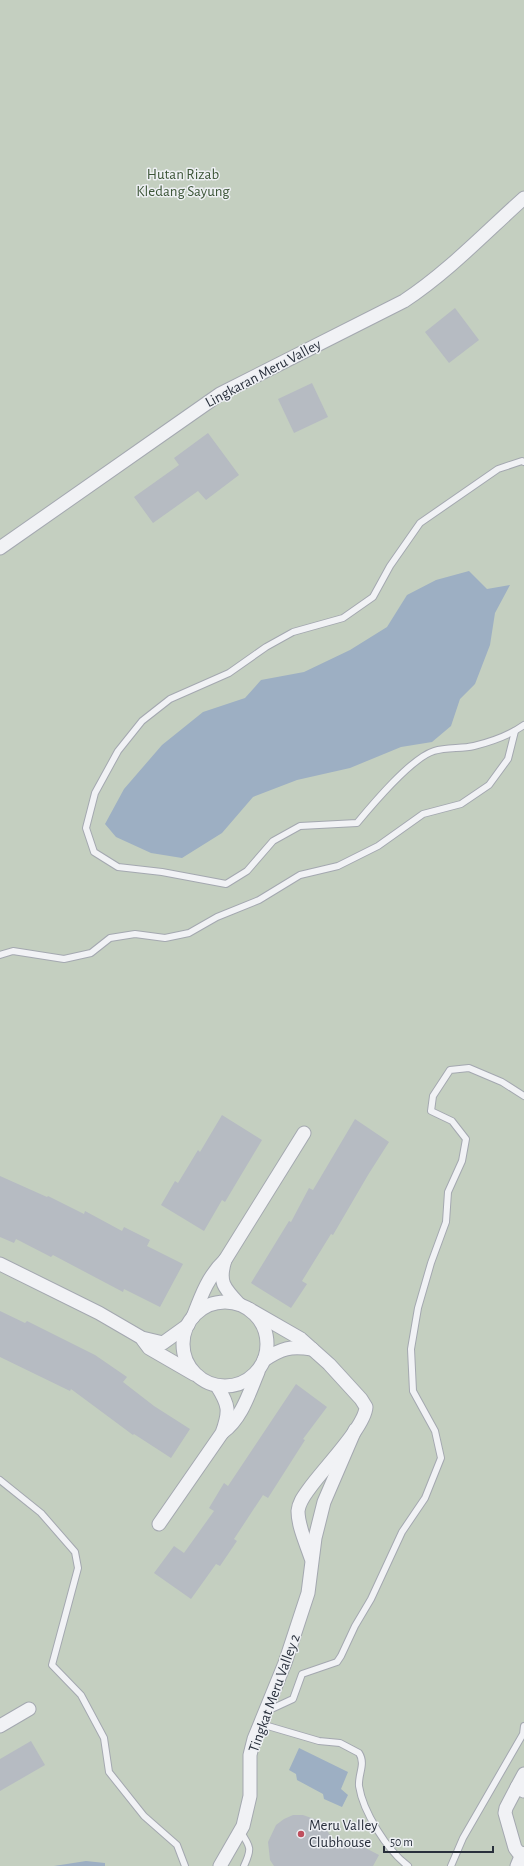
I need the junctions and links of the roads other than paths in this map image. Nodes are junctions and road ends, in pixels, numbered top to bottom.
1 (524, 198) edge
2 (524, 462) edge
3 (0, 548) edge
4 (524, 725) edge
5 (515, 731) junction
6 (0, 955) edge
7 (524, 1096) edge
8 (304, 1133) dead end
9 (225, 1260) junction
10 (0, 1264) edge
11 (244, 1307) junction
12 (190, 1322) junction
13 (142, 1338) junction
14 (312, 1348) junction
15 (262, 1365) junction
16 (198, 1377) junction
17 (217, 1386) junction
18 (355, 1430) junction
19 (222, 1433) junction
20 (0, 1480) edge
21 (159, 1524) dead end
22 (313, 1563) junction
23 (29, 1709) dead end
24 (263, 1718) junction
25 (0, 1726) edge
26 (524, 1726) edge
27 (524, 1774) edge
28 (520, 1789) edge
29 (240, 1831) junction
30 (523, 1854) edge
31 (185, 1866) edge
32 (220, 1866) edge
33 (244, 1866) edge
34 (408, 1866) edge
35 (451, 1866) edge
36 (517, 1866) edge

1 - 3 street, Lingkaran Meru Valley
2 - 5 lane
4 - 5 lane
5 - 6 lane
7 - 24 lane
8 - 9 street
9 - 11 street
9 - 12 street
10 - 13 street
11 - 12 street
11 - 14 street
11 - 15 street
12 - 13 street
12 - 16 street
13 - 16 street
14 - 15 street
14 - 18 street
15 - 17 street
15 - 19 street
16 - 17 street
17 - 19 street
18 - 22 street, Tingkat Meru Valley 2
18 - 22 street
19 - 21 street
20 - 31 lane
22 - 24 street, Tingkat Meru Valley 2
23 - 25 street
24 - 29 street, Tingkat Meru Valley 2
24 - 34 lane
26 - 35 lane
27 - 28 street
28 - 30 street
29 - 32 street, Tingkat Meru Valley 2
29 - 33 lane
30 - 36 street

